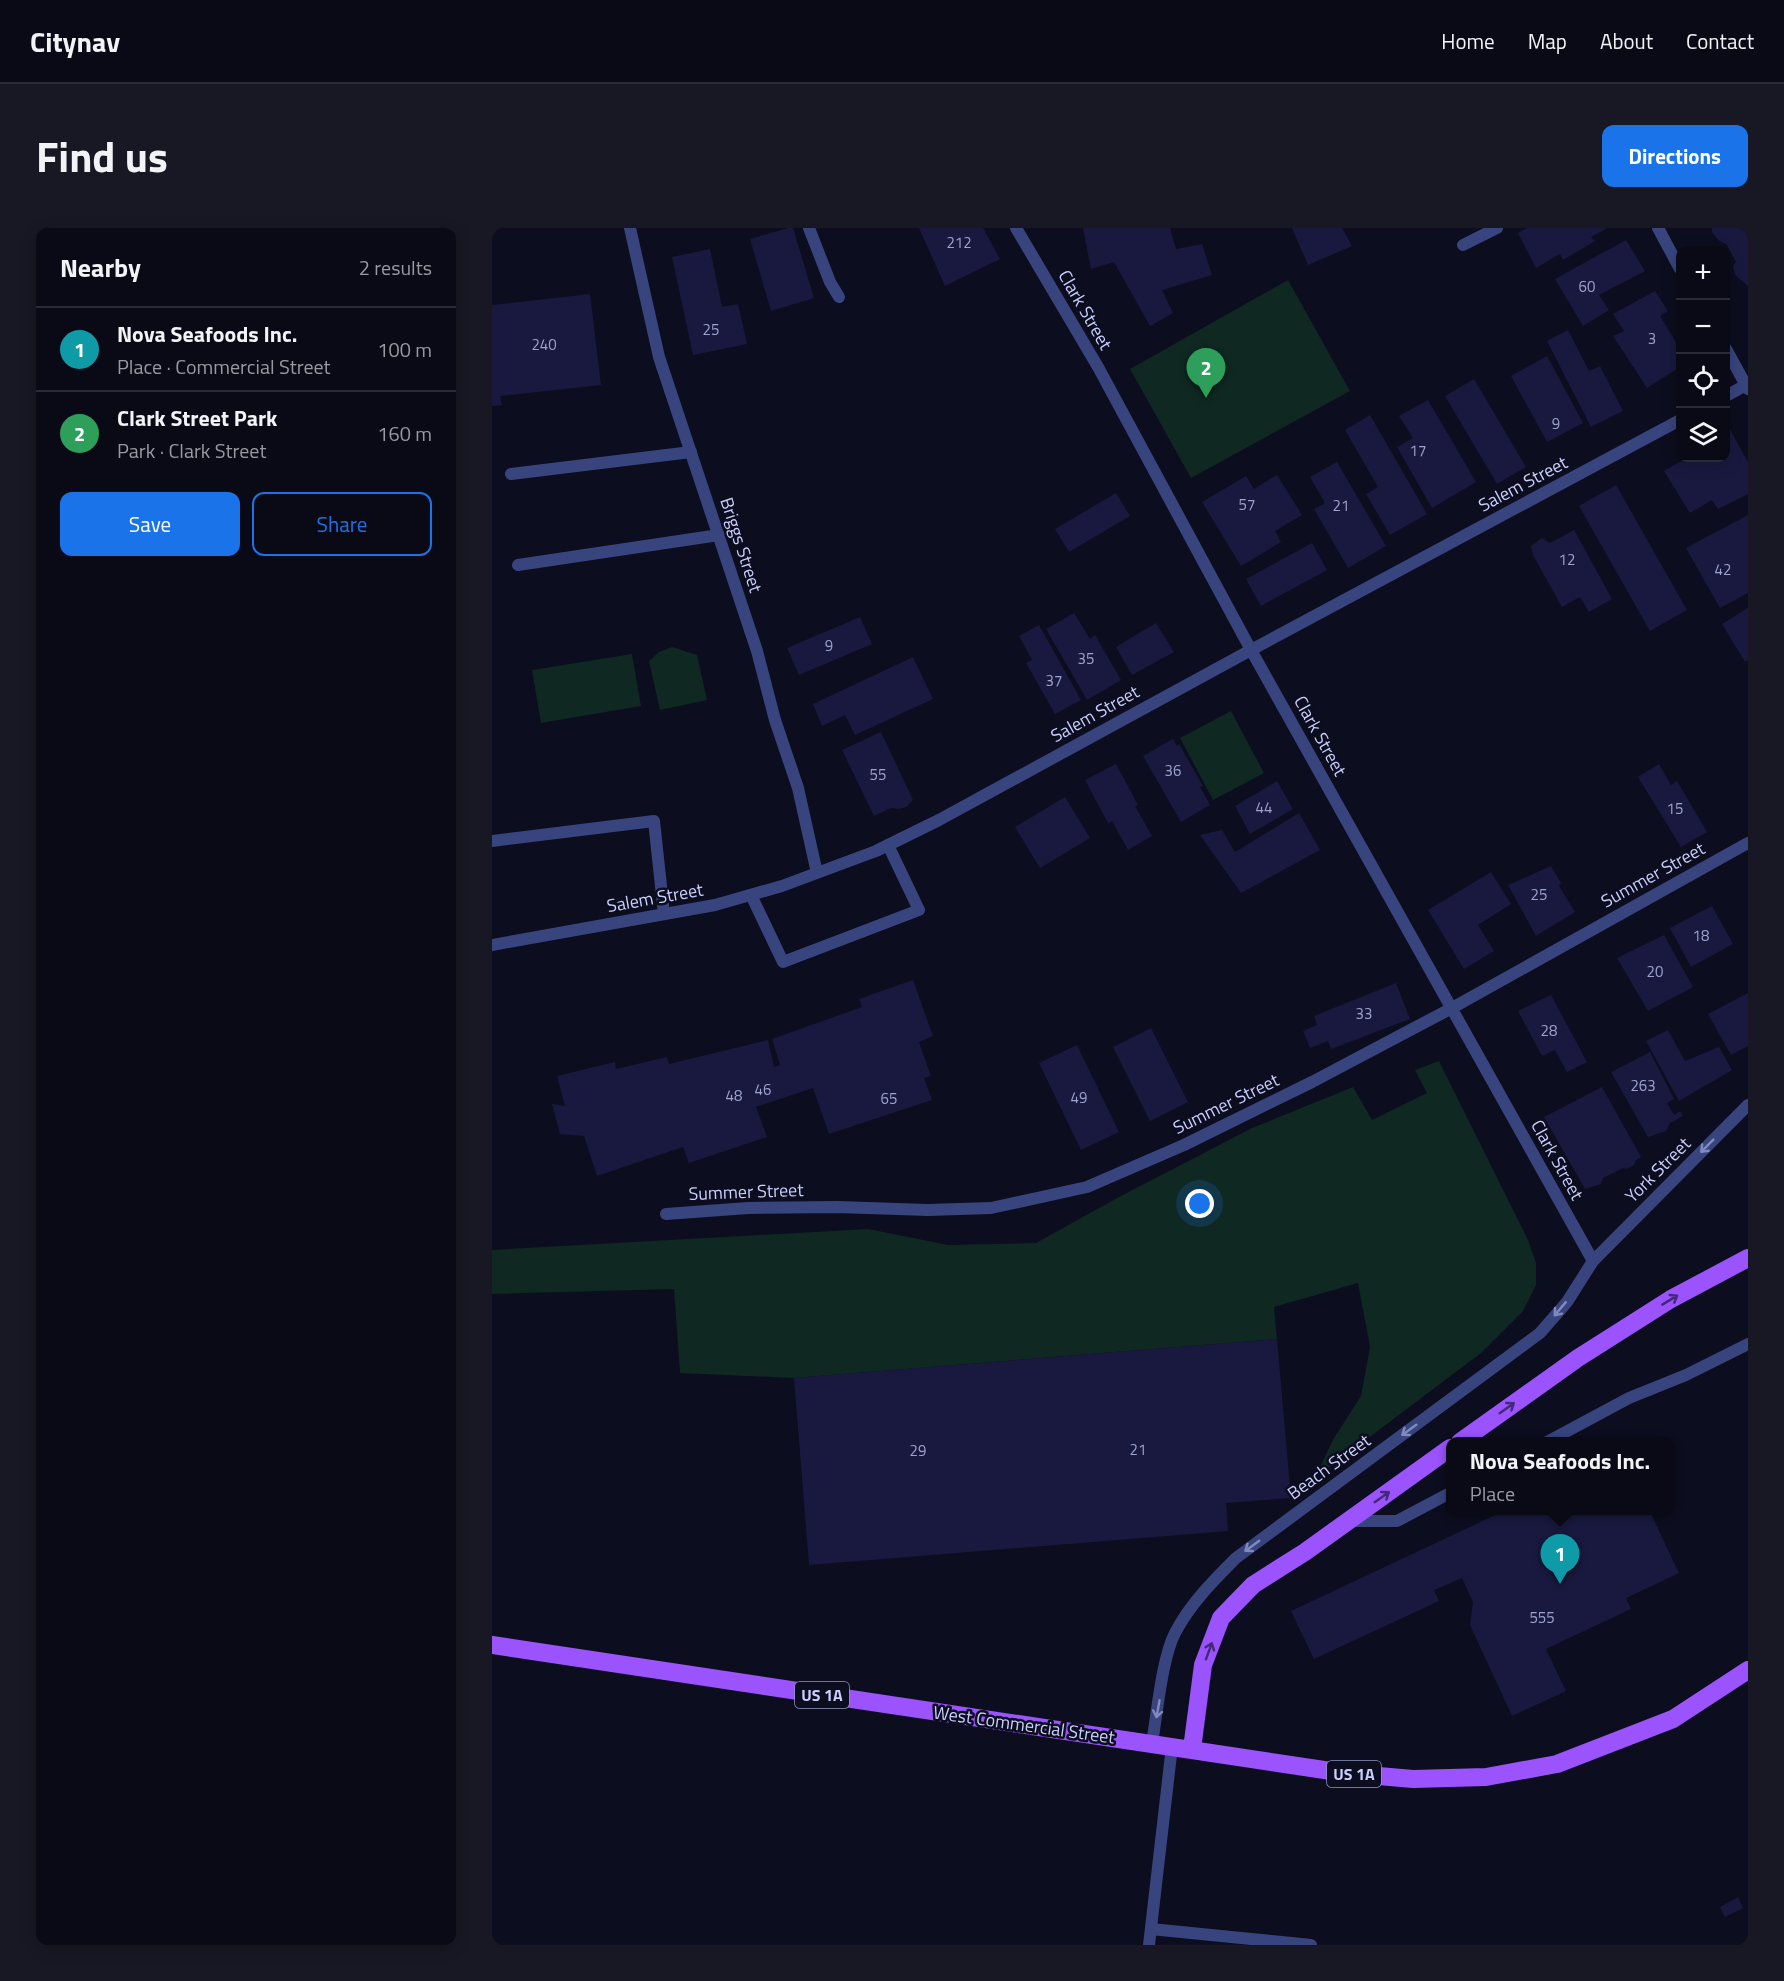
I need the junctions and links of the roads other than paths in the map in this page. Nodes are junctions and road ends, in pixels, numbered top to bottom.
1 (630, 228) edge
2 (809, 228) edge
3 (1016, 228) edge
4 (1497, 228) edge
5 (1658, 228) edge
6 (1463, 245) dead end
7 (1676, 262) edge
8 (839, 297) dead end
9 (1728, 354) edge
10 (1747, 387) edge
11 (1730, 394) edge
12 (1676, 422) edge
13 (691, 452) junction
14 (511, 474) dead end
15 (719, 536) junction
16 (518, 564) dead end
17 (1251, 650) junction
18 (492, 841) edge
19 (1748, 843) edge
20 (888, 845) junction
21 (817, 873) junction
22 (751, 895) junction
23 (664, 914) junction
24 (492, 945) edge
25 (1452, 1008) junction
26 (1748, 1105) edge
27 (666, 1214) dead end
28 (1748, 1258) edge
29 (1593, 1260) junction
30 (1748, 1344) edge
31 (1467, 1437) edge
32 (1556, 1437) edge
33 (1446, 1451) edge
34 (1446, 1494) edge
35 (1347, 1521) junction
36 (492, 1646) edge
37 (1748, 1670) edge
38 (1152, 1743) junction
39 (1172, 1746) junction
40 (1192, 1749) junction
41 (1151, 1929) junction
42 (1149, 1945) edge
43 (1311, 1945) edge

1 - 13 street, Briggs Street
2 - 8 street
3 - 17 street, Clark Street
4 - 6 street
5 - 7 street
9 - 10 street
10 - 11 street
12 - 17 street, Salem Street
13 - 14 street
13 - 15 street, Briggs Street
15 - 16 street
15 - 21 street, Briggs Street
17 - 20 street, Salem Street
17 - 25 street, Clark Street
18 - 23 street
19 - 25 street, Summer Street
20 - 21 street, Salem Street
20 - 22 street
21 - 22 street, Salem Street
22 - 23 street, Salem Street
23 - 24 street, Salem Street
25 - 27 street, Summer Street
25 - 29 street, Clark Street
26 -> 29 street, York Street
31 -> 28 main road
29 -> 38 street, Beach Street
30 - 32 street
35 -> 33 main road
34 - 35 street
40 -> 35 main road
36 - 38 main road, West Commercial Street / US 1A
37 - 40 main road, West Commercial Street / US 1A
38 - 39 main road, West Commercial Street / US 1A
39 - 40 main road, West Commercial Street / US 1A
39 - 41 street
41 - 42 street
41 - 43 street

